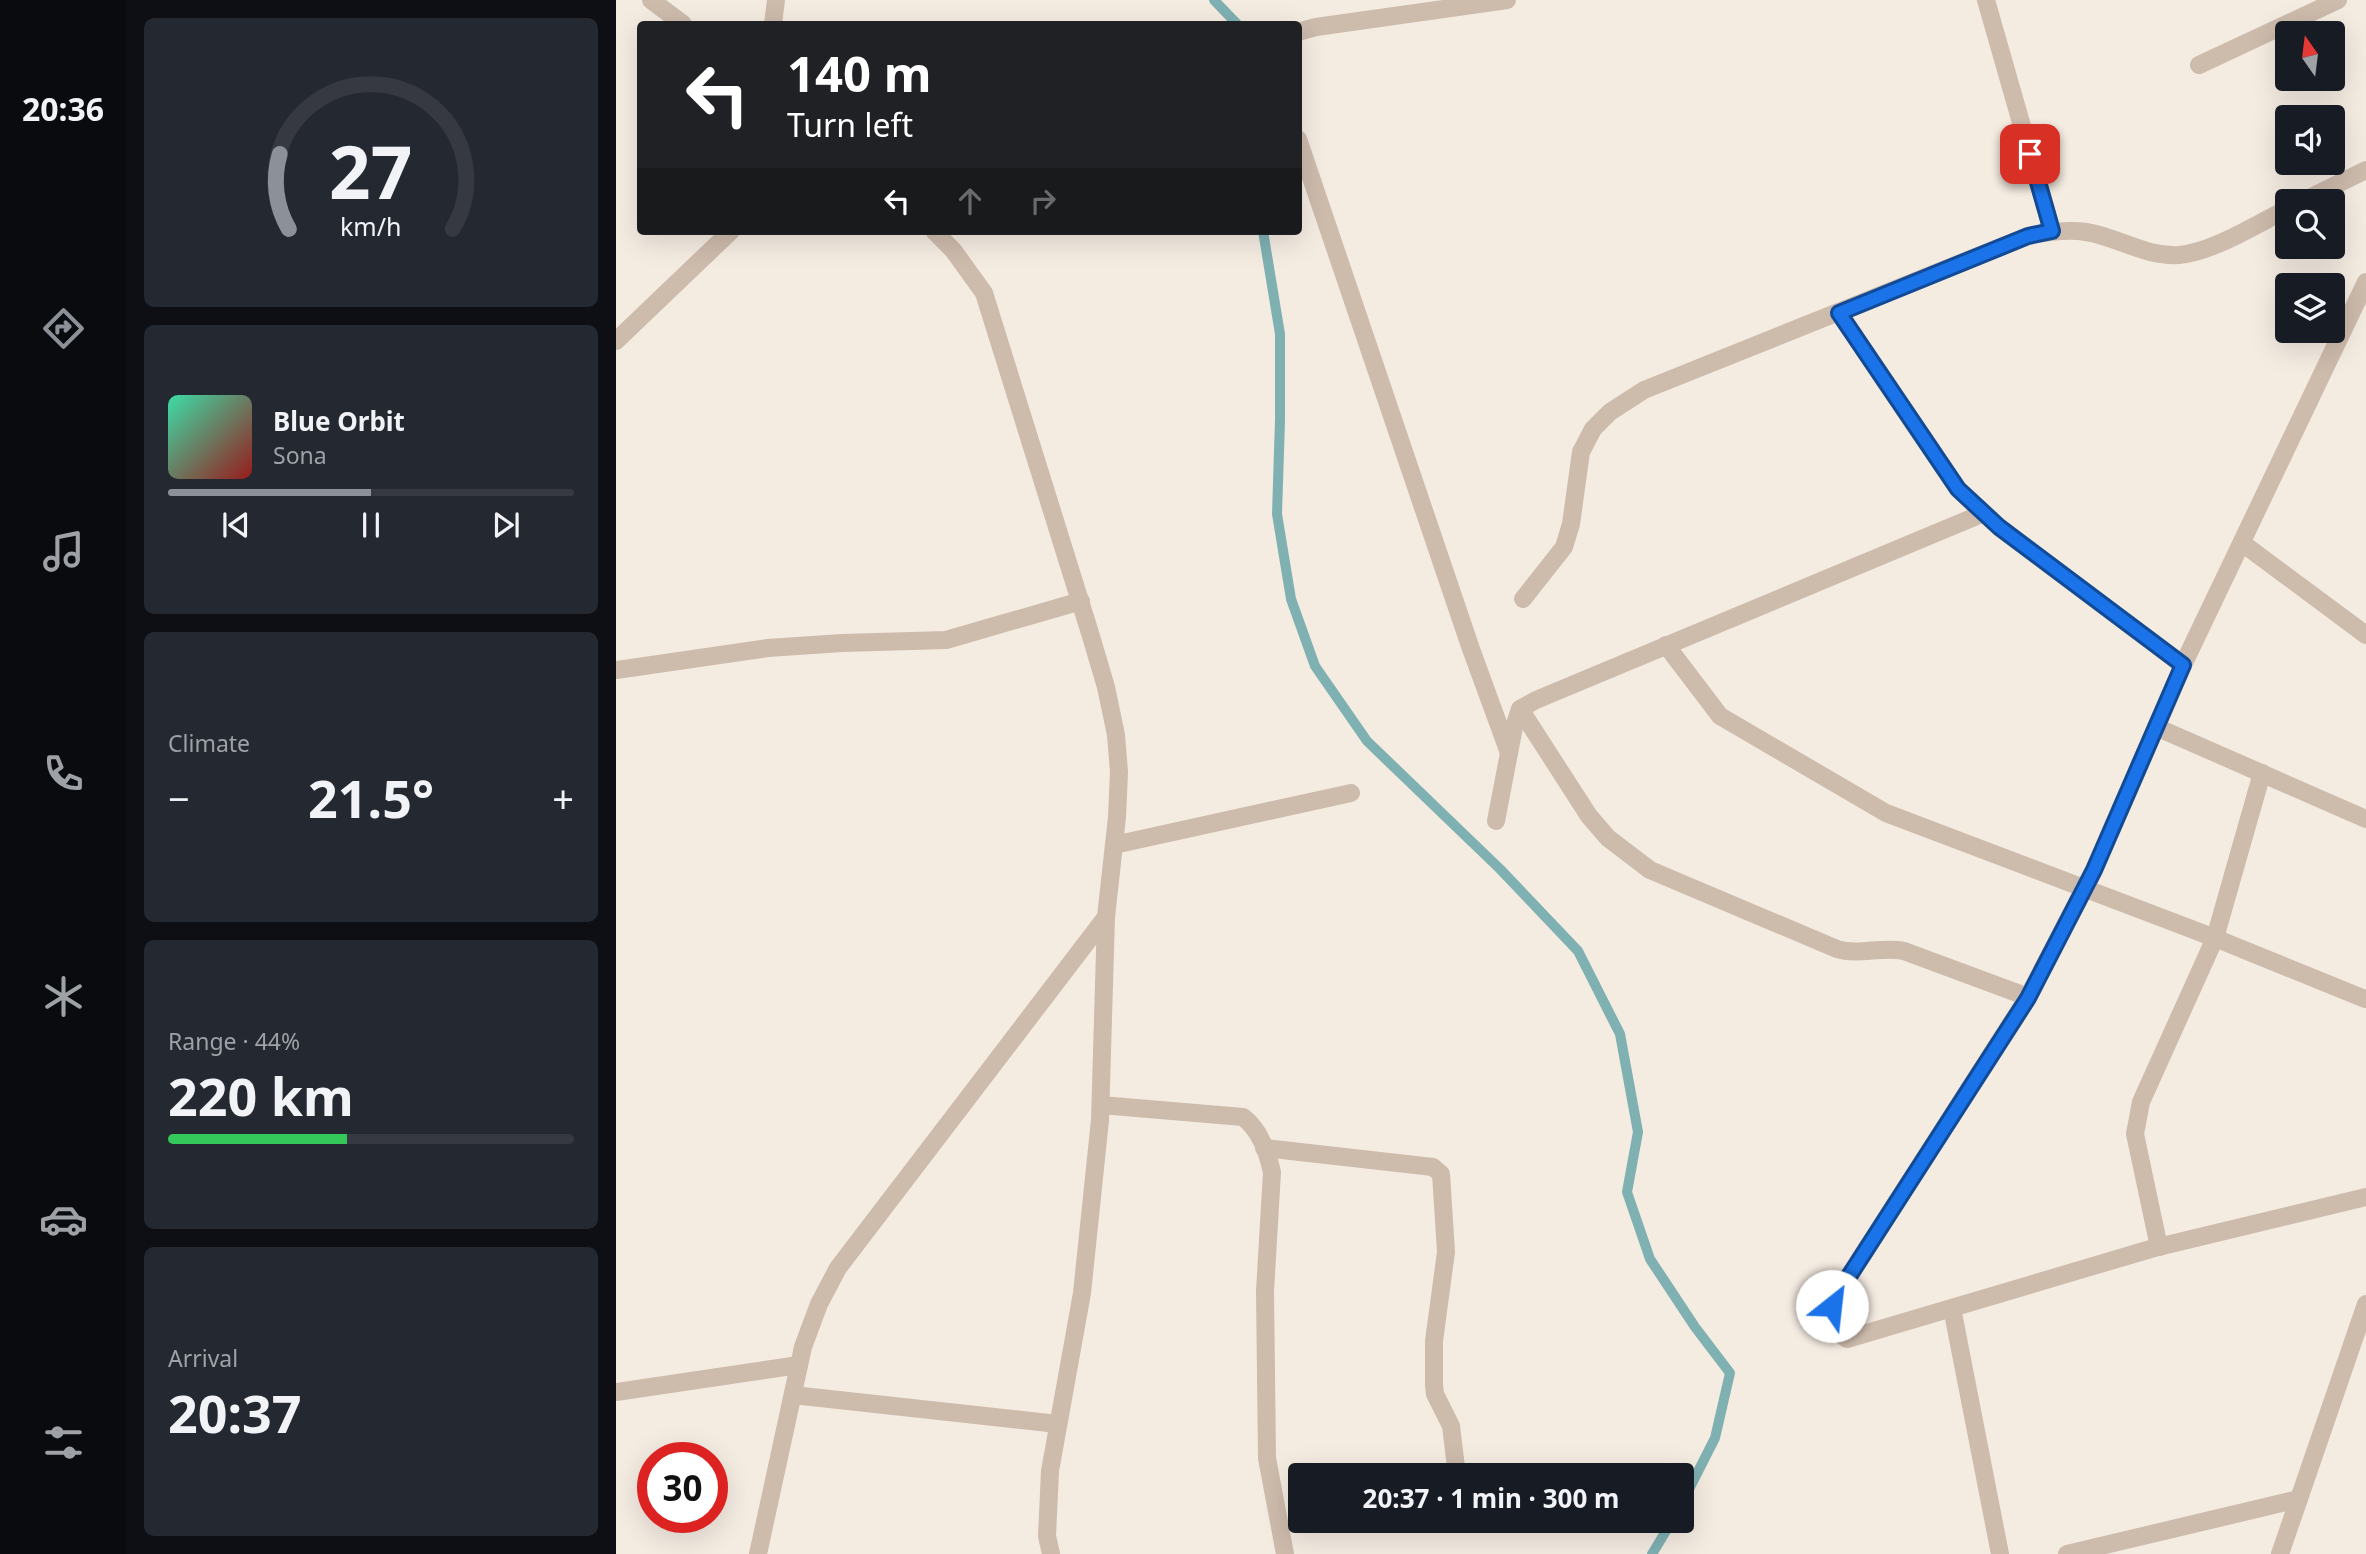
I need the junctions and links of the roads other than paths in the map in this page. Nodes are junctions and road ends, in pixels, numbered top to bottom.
1 (651, 0) edge
2 (776, 0) edge
3 (1507, 0) edge
4 (1986, 0) edge
5 (2338, 0) edge
6 (679, 21) edge
7 (773, 21) edge
8 (1302, 32) edge
9 (2199, 65) dead end
10 (1302, 151) edge
11 (2366, 170) edge
12 (2327, 189) edge
13 (2275, 215) edge
14 (2052, 231) junction
15 (727, 235) edge
16 (938, 235) edge
17 (2366, 282) edge
18 (1839, 313) junction
19 (616, 341) edge
20 (1984, 513) junction
21 (2242, 543) junction
22 (1522, 598) dead end
23 (1081, 601) junction
24 (2366, 635) edge
25 (1666, 645) junction
26 (2183, 665) junction
27 (616, 670) edge
28 (1520, 709) junction
29 (2156, 727) junction
30 (1509, 753) junction
31 (2262, 774) junction
32 (1351, 793) dead end
33 (2366, 819) edge
34 (1496, 821) dead end
35 (1114, 845) junction
36 (2083, 888) junction
37 (1106, 918) junction
38 (2215, 938) junction
39 (2028, 998) junction
40 (2365, 999) edge
41 (1101, 1105) junction
42 (1264, 1148) junction
43 (2366, 1197) edge
44 (2159, 1247) junction
45 (2366, 1304) edge
46 (1952, 1308) junction
47 (799, 1365) junction
48 (616, 1392) edge
49 (793, 1395) junction
50 (1058, 1424) junction
51 (1456, 1463) edge
52 (2299, 1499) junction
53 (758, 1554) edge
54 (1051, 1554) edge
55 (1285, 1554) edge
56 (2000, 1554) edge
57 (2067, 1554) edge
58 (2280, 1554) edge

1 - 6 street
2 - 7 street
3 - 8 street
4 - 14 street
5 - 9 street
10 - 30 street
11 - 12 street
13 - 14 street
14 - 18 street
15 - 19 street
16 - 23 street
17 - 21 street
18 - 20 street
18 - 22 street
20 - 25 street
20 - 26 street
21 - 24 street
21 - 26 street
23 - 27 street
23 - 35 street
25 - 28 street
25 - 36 street
26 - 29 street
28 - 30 street
28 - 39 street
29 - 31 street
29 - 36 street
30 - 34 street
31 - 33 street
31 - 38 street
32 - 35 street
35 - 37 street
36 - 38 street
36 - 39 street
37 - 41 street
37 - 47 street
38 - 40 street
38 - 44 street
39 - 46 street
41 - 42 street
41 - 50 street
42 - 51 street
42 - 55 street
43 - 44 street
44 - 46 street
45 - 52 street
46 - 56 street
47 - 48 street
47 - 49 street
49 - 50 street
49 - 53 street
50 - 54 street
52 - 57 street
52 - 58 street

